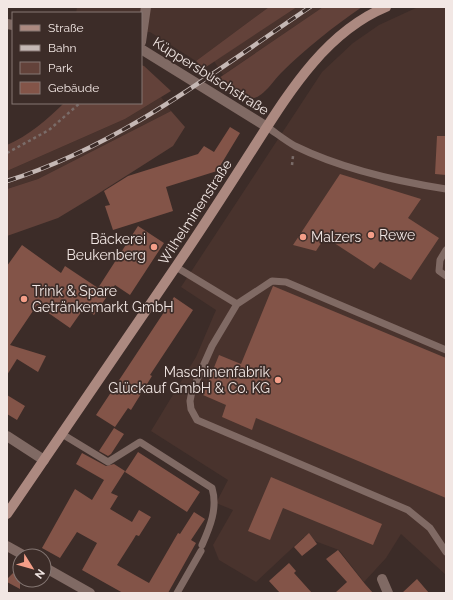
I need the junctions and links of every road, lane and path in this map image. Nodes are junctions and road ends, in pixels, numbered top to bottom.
1 (146, 7) edge
2 (386, 7) edge
3 (142, 35) edge
4 (142, 50) edge
5 (79, 104) edge
6 (267, 127) junction
7 (7, 153) edge
8 (446, 189) edge
9 (446, 250) edge
10 (176, 267) junction
11 (446, 276) edge
12 (237, 304) junction
13 (446, 350) edge
14 (62, 434) junction
15 (7, 436) edge
16 (44, 460) junction
17 (7, 514) edge
18 (446, 552) edge
19 (52, 572) edge
20 (382, 579) dead end
21 (90, 593) edge
22 (177, 593) edge
23 (388, 593) edge

1 - 3 street
2 - 6 street, Wilhelminenstraße
4 - 6 street, Küppersbuschstraße
5 - 7 path
6 - 8 lane
6 - 10 street, Wilhelminenstraße
9 - 11 lane
10 - 12 lane
10 - 14 street, Wilhelminenstraße
12 - 13 lane
12 - 18 lane
14 - 16 street, Wilhelminenstraße
14 - 22 lane
15 - 16 street
16 - 17 street, Wilhelminenstraße
19 - 21 street
20 - 23 street

